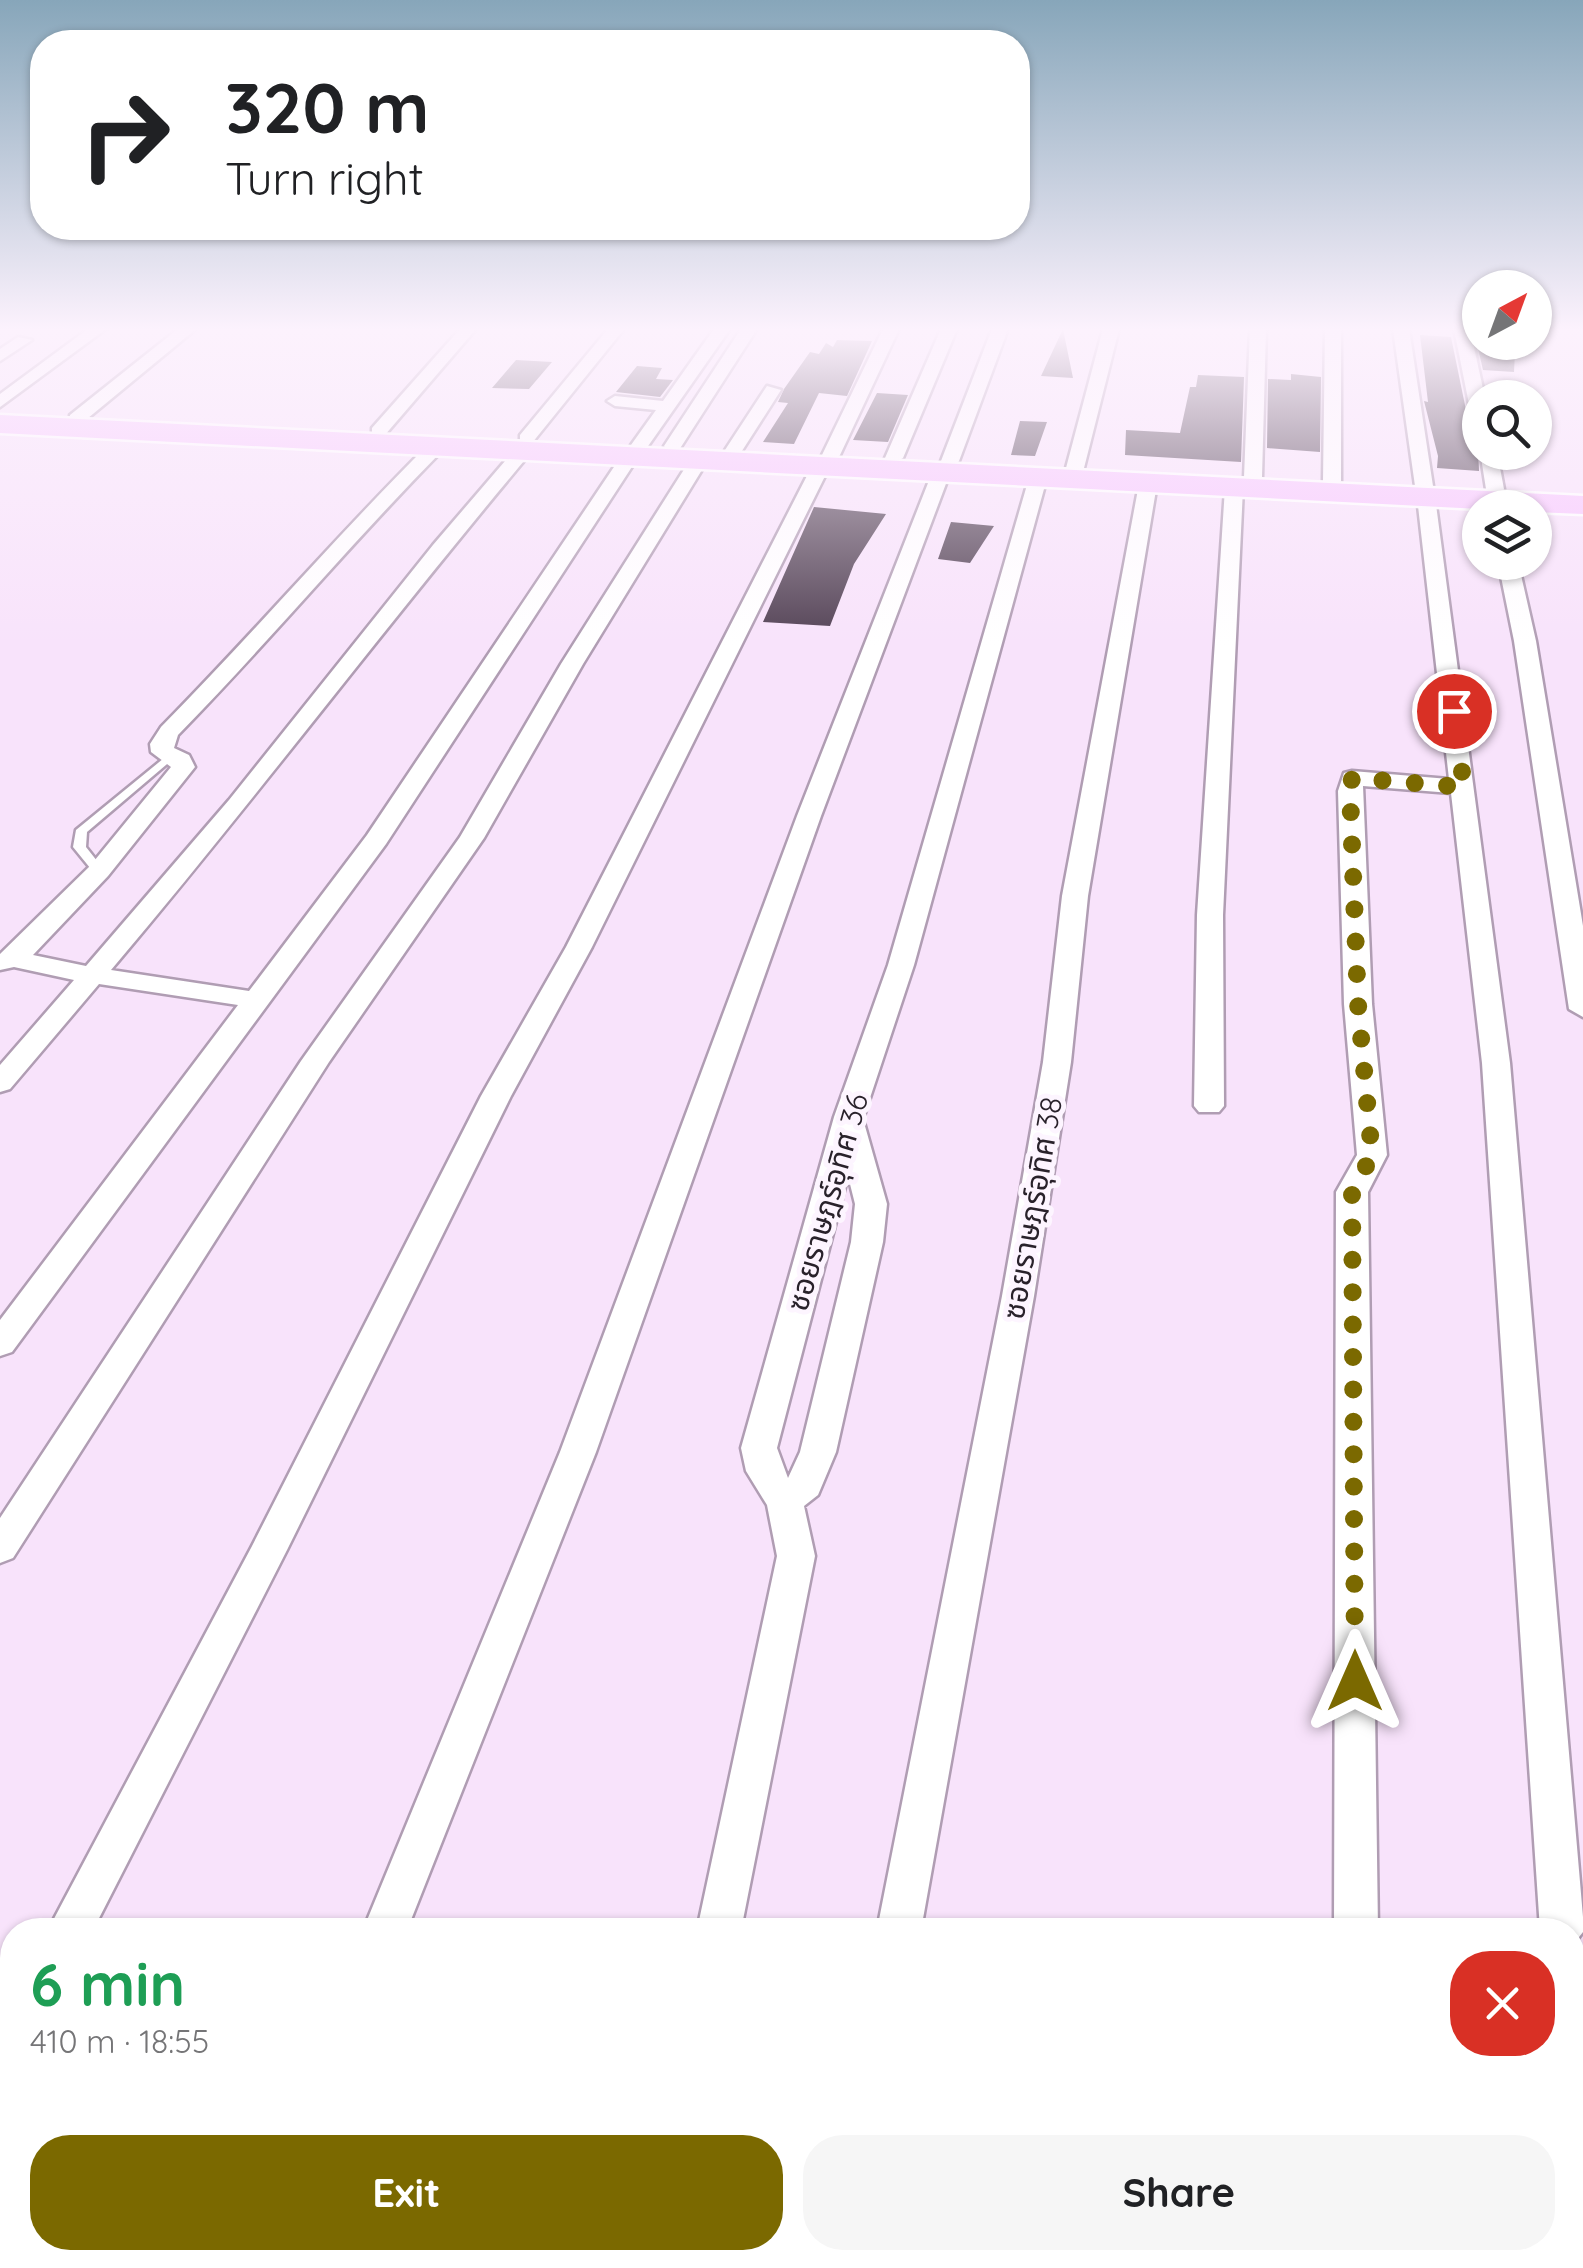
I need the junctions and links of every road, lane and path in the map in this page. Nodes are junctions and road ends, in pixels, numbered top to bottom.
1 (327, 435) edge
2 (339, 435) edge
3 (410, 435) edge
4 (533, 435) edge
5 (646, 435) edge
6 (695, 435) edge
7 (744, 435) edge
8 (838, 435) edge
9 (904, 435) edge
10 (959, 435) edge
11 (1084, 435) edge
12 (1248, 435) edge
13 (1332, 435) edge
14 (1417, 435) edge
15 (408, 439) junction
16 (525, 445) junction
17 (635, 450) junction
18 (734, 450) junction
19 (686, 453) junction
20 (894, 458) junction
21 (826, 460) junction
22 (946, 467) junction
23 (1075, 468) junction
24 (1038, 478) junction
25 (1332, 481) junction
26 (1244, 483) junction
27 (1148, 484) junction
28 (1425, 492) junction
29 (1583, 493) edge
30 (1552, 495) edge
31 (1462, 496) edge
32 (1552, 502) edge
33 (1583, 504) edge
34 (1512, 580) edge
35 (168, 757) junction
36 (1464, 787) junction
37 (99, 870) junction
38 (7, 961) edge
39 (91, 976) junction
40 (257, 1000) junction
41 (1583, 1009) edge
42 (0, 1083) edge
43 (1210, 1106) dead end
44 (849, 1117) junction
45 (0, 1344) edge
46 (785, 1502) junction
47 (0, 1548) edge
48 (76, 1918) edge
49 (390, 1918) edge
50 (721, 1918) edge
51 (901, 1918) edge
52 (1356, 1918) edge
53 (1561, 1918) edge

1 - 15 main road
2 - 15 main road
3 - 15 street
4 - 16 street
5 - 17 street
6 - 19 street
7 - 18 street
8 - 21 street
9 - 20 street
10 - 22 street
11 - 23 street
12 - 26 street
13 - 25 street
14 - 28 street
15 - 16 main road
15 - 35 street
16 - 17 main road
16 - 39 street
17 - 19 main road
17 - 40 street
18 - 19 main road
18 - 21 main road
19 - 21 main road
19 - 47 street
20 - 21 main road
20 - 22 main road
21 - 22 main road
21 - 48 street
22 - 23 main road
22 - 24 main road
22 - 49 street
23 - 26 main road
24 - 27 main road
24 - 44 street, ซอยราษฎร์อุทิศ 36
25 - 26 main road
25 - 28 main road
26 - 27 main road
26 - 28 main road
26 - 43 street
27 - 51 street, ซอยราษฎร์อุทิศ 38
28 - 31 main road
28 - 36 street
29 - 30 main road
32 - 33 main road
34 - 41 street
35 - 37 street
35 - 37 lane
36 - 52 street
36 - 53 street
37 - 38 street
38 - 39 street
39 - 40 street
39 - 42 street
40 - 45 street
44 - 46 street, ซอยราษฎร์อุทิศ 36
44 - 46 street
46 - 50 street, ซอยราษฎร์อุทิศ 36

